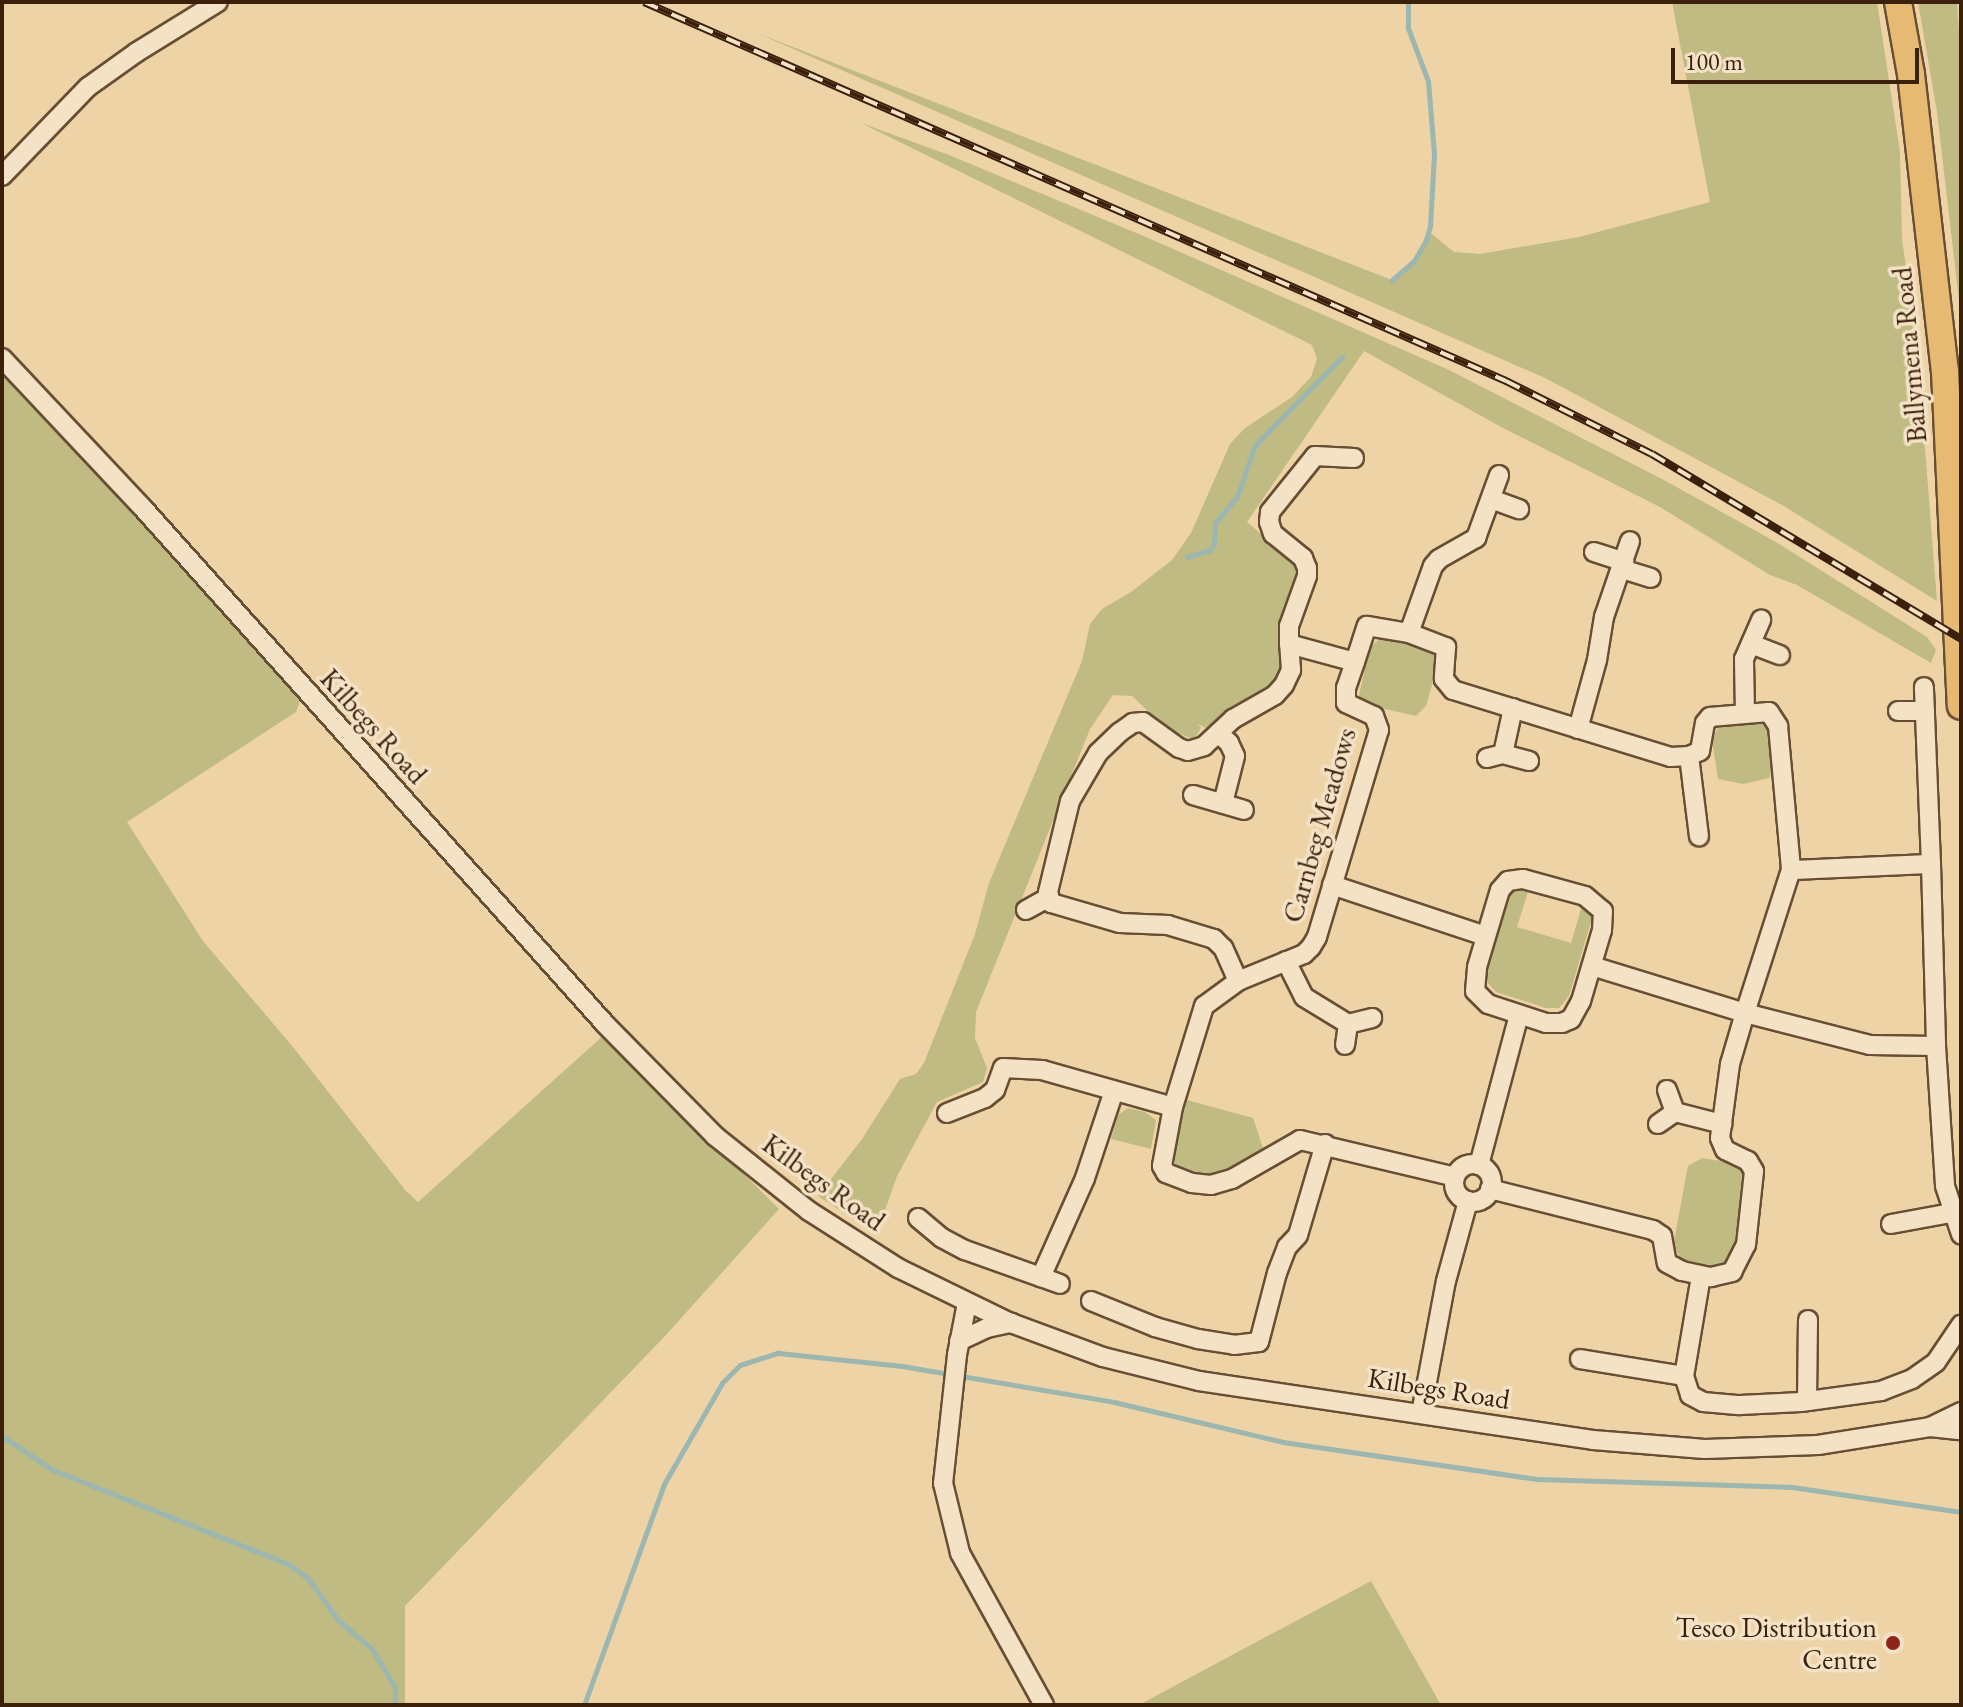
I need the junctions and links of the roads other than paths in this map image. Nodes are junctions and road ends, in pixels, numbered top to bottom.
1 (218, 2) edge
2 (1898, 2) edge
3 (2, 176) edge
4 (2, 358) edge
5 (1354, 458) dead end
6 (1499, 475) dead end
7 (1491, 499) junction
8 (1519, 509) dead end
9 (1630, 541) dead end
10 (1594, 552) dead end
11 (1623, 566) junction
12 (1651, 578) dead end
13 (1761, 620) dead end
14 (1409, 633) junction
15 (1289, 644) junction
16 (1751, 644) junction
17 (1780, 655) dead end
18 (1355, 662) junction
19 (1924, 687) dead end
20 (1961, 706) edge
21 (1513, 708) junction
22 (1898, 711) dead end
23 (1925, 711) junction
24 (1745, 713) junction
25 (1578, 729) junction
26 (1218, 733) junction
27 (1689, 756) junction
28 (1529, 761) dead end
29 (1193, 795) dead end
30 (1223, 803) junction
31 (1244, 810) dead end
32 (1699, 836) dead end
33 (1931, 864) junction
34 (1791, 870) junction
35 (1332, 885) junction
36 (1048, 898) junction
37 (1026, 910) dead end
38 (1485, 936) junction
39 (1286, 961) junction
40 (1592, 966) junction
41 (1238, 981) junction
42 (1745, 1013) junction
43 (1519, 1015) junction
44 (1372, 1018) dead end
45 (1348, 1024) junction
46 (1345, 1045) dead end
47 (1936, 1046) junction
48 (1667, 1090) dead end
49 (1114, 1091) junction
50 (1173, 1107) junction
51 (1675, 1112) junction
52 (947, 1113) dead end
53 (1658, 1124) dead end
54 (1722, 1124) junction
55 (1325, 1144) junction
56 (1479, 1165) junction
57 (1455, 1177) junction
58 (1490, 1189) junction
59 (1468, 1201) junction
60 (1951, 1213) junction
61 (918, 1218) dead end
62 (1891, 1224) dead end
63 (1961, 1234) edge
64 (1701, 1276) junction
65 (1041, 1277) junction
66 (1060, 1284) dead end
67 (1091, 1301) dead end
68 (967, 1303) junction
69 (1808, 1320) dead end
70 (1011, 1323) junction
71 (1961, 1325) edge
72 (958, 1348) junction
73 (1580, 1359) dead end
74 (1684, 1376) junction
75 (1807, 1401) junction
76 (1961, 1412) edge
77 (1421, 1414) junction
78 (1930, 1427) junction
79 (1961, 1430) edge
80 (1044, 1705) edge

1 - 3 street
2 - 20 highway, Ballymena Road
4 - 68 street, Kilbegs Road
5 - 15 street
6 - 7 street
7 - 8 street
7 - 14 street
9 - 11 street
10 - 11 street
11 - 12 street
11 - 25 street
13 - 16 street
14 - 18 street
14 - 21 street
15 - 18 street
15 - 26 street
16 - 17 street
16 - 24 street
18 - 35 street, Carnbeg Meadows
19 - 23 street
21 - 25 street
21 - 28 street
22 - 23 street
23 - 33 street
24 - 27 street
24 - 34 street
25 - 27 street
26 - 30 street
26 - 36 street
27 - 32 street
29 - 30 street
30 - 31 street
33 - 34 street
33 - 47 street
34 - 42 street
35 - 38 street
35 - 39 street, Carnbeg Meadows
36 - 37 street
36 - 41 street
38 - 40 street
38 - 43 street
39 - 41 street, Carnbeg Meadows
39 - 45 street, Carnbeg Meadows
40 - 42 street
40 - 43 street
41 - 50 street, Carnbeg Meadows
42 - 47 street
42 - 54 street
43 - 56 street
44 - 45 street
45 - 46 street
47 - 60 street
48 - 51 street
49 - 50 street
49 - 52 street
49 - 65 street
50 - 55 street, Carnbeg Meadows
51 - 53 street
51 - 54 street
54 - 64 street
55 - 57 street
55 - 67 street
56 - 57 street
56 - 58 street
57 - 59 street
58 - 59 street
58 - 64 street
59 - 77 street
60 - 62 street
60 - 63 street
61 - 65 street
64 - 74 street
65 - 66 street
68 - 70 street, Kilbegs Road
68 - 72 street
69 - 75 street
70 - 72 street
70 - 77 street, Kilbegs Road
71 - 75 street
72 - 80 street
73 - 74 street
74 - 75 street
76 - 78 street, Kilbegs Road
77 - 78 street, Kilbegs Road
78 - 79 street, Kilbegs Road

